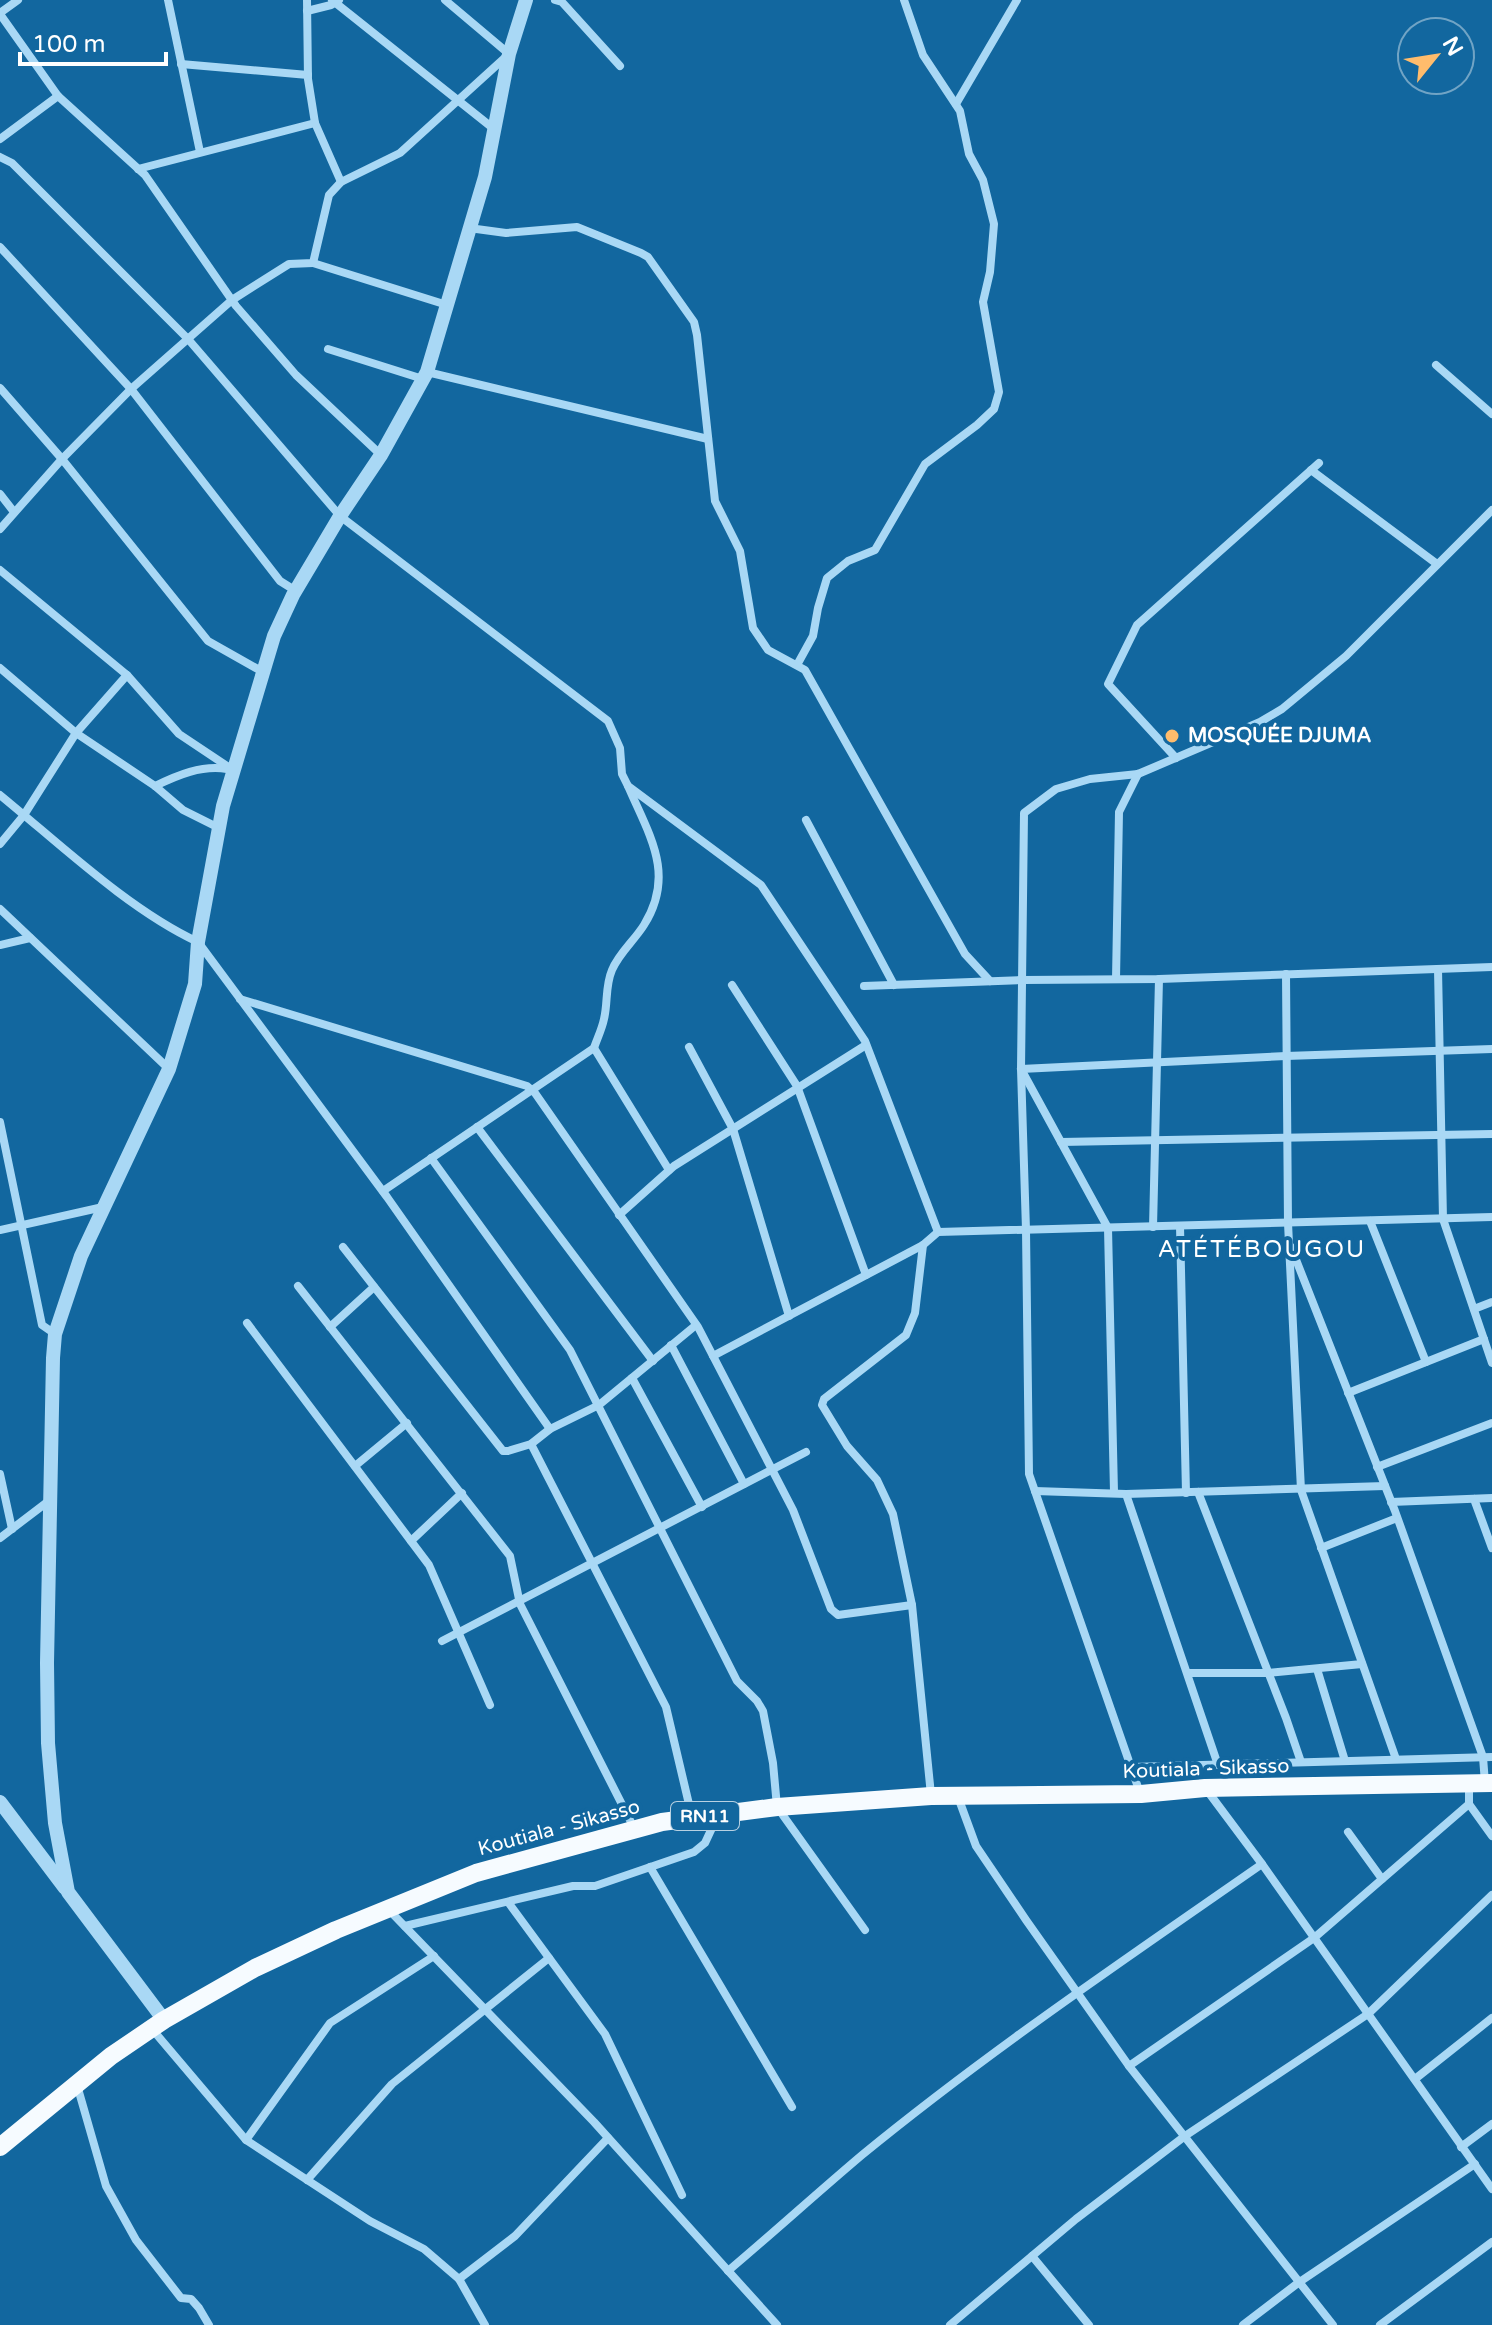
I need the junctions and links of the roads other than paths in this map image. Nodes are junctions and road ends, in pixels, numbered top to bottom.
1 (18, 0) edge
2 (168, 0) edge
3 (307, 0) edge
4 (445, 0) edge
5 (526, 0) edge
6 (555, 0) edge
7 (904, 0) edge
8 (1017, 0) edge
9 (336, 1) edge
10 (307, 11) junction
11 (0, 13) edge
12 (509, 54) junction
13 (181, 64) junction
14 (620, 66) dead end
15 (308, 75) junction
16 (58, 96) junction
17 (458, 100) junction
18 (956, 104) junction
19 (315, 123) junction
20 (494, 129) junction
21 (0, 139) edge
22 (200, 152) junction
23 (0, 157) edge
24 (138, 169) junction
25 (341, 182) junction
26 (469, 228) junction
27 (0, 247) edge
28 (313, 263) junction
29 (232, 300) junction
30 (447, 305) junction
31 (188, 339) junction
32 (328, 349) dead end
33 (1436, 365) dead end
34 (425, 375) junction
35 (0, 388) edge
36 (131, 389) junction
37 (1492, 414) edge
38 (708, 439) junction
39 (381, 455) junction
40 (62, 459) junction
41 (0, 494) edge
42 (1492, 510) edge
43 (14, 512) junction
44 (340, 516) junction
45 (0, 529) edge
46 (1437, 564) junction
47 (0, 570) edge
48 (296, 591) junction
49 (797, 665) junction
50 (0, 668) edge
51 (263, 672) junction
52 (127, 675) junction
53 (76, 733) junction
54 (1176, 758) junction
55 (233, 770) junction
56 (1138, 774) junction
57 (155, 786) junction
58 (628, 786) junction
59 (0, 795) edge
60 (24, 815) junction
61 (806, 820) dead end
62 (219, 828) junction
63 (0, 844) edge
64 (0, 909) edge
65 (30, 938) junction
66 (198, 942) junction
67 (0, 945) edge
68 (1491, 966) edge
69 (1438, 969) junction
70 (1286, 974) junction
71 (1116, 979) junction
72 (1159, 979) junction
73 (1023, 980) junction
74 (990, 981) junction
75 (732, 985) dead end
76 (894, 985) junction
77 (864, 986) dead end
78 (240, 999) junction
79 (866, 1045) junction
80 (689, 1047) dead end
81 (594, 1048) junction
82 (1492, 1049) edge
83 (1440, 1051) junction
84 (1286, 1056) junction
85 (1157, 1063) junction
86 (169, 1069) junction
87 (1021, 1069) junction
88 (798, 1088) junction
89 (532, 1090) junction
90 (0, 1122) edge
91 (477, 1127) junction
92 (733, 1129) junction
93 (1492, 1134) edge
94 (1442, 1135) junction
95 (1287, 1137) junction
96 (1155, 1139) junction
97 (1061, 1142) junction
98 (431, 1158) junction
99 (669, 1170) junction
100 (383, 1191) junction
101 (103, 1207) junction
102 (619, 1215) junction
103 (1492, 1217) edge
104 (1443, 1219) junction
105 (1370, 1221) junction
106 (1288, 1223) junction
107 (21, 1225) junction
108 (1180, 1226) junction
109 (1153, 1227) junction
110 (1108, 1228) junction
111 (0, 1230) edge
112 (1026, 1230) junction
113 (938, 1232) junction
114 (1289, 1241) junction
115 (923, 1245) junction
116 (343, 1247) dead end
117 (866, 1275) junction
118 (298, 1286) dead end
119 (374, 1287) junction
120 (1492, 1302) edge
121 (1474, 1309) junction
122 (789, 1316) junction
123 (247, 1323) dead end
124 (696, 1325) junction
125 (330, 1327) junction
126 (55, 1334) junction
127 (1484, 1339) junction
128 (671, 1345) junction
129 (713, 1356) junction
130 (653, 1361) junction
131 (1426, 1362) junction
132 (1492, 1363) edge
133 (632, 1378) junction
134 (1348, 1393) junction
135 (599, 1405) junction
136 (407, 1423) junction
137 (1492, 1423) edge
138 (550, 1429) junction
139 (531, 1444) junction
140 (806, 1452) dead end
141 (355, 1466) junction
142 (1377, 1467) junction
143 (773, 1470) junction
144 (0, 1474) edge
145 (744, 1484) junction
146 (1385, 1486) junction
147 (1301, 1490) junction
148 (1035, 1491) junction
149 (1114, 1492) junction
150 (1198, 1492) junction
151 (462, 1493) junction
152 (1186, 1493) junction
153 (1126, 1494) junction
154 (1492, 1498) edge
155 (1474, 1499) junction
156 (51, 1500) junction
157 (1391, 1502) junction
158 (702, 1507) junction
159 (1397, 1518) junction
160 (661, 1528) junction
161 (12, 1529) junction
162 (0, 1538) edge
163 (411, 1541) junction
164 (1321, 1548) junction
165 (1492, 1548) edge
166 (592, 1563) junction
167 (520, 1601) junction
168 (912, 1605) junction
169 (459, 1633) junction
170 (442, 1641) dead end
171 (1362, 1664) junction
172 (1317, 1669) junction
173 (1188, 1673) junction
174 (1268, 1673) junction
175 (490, 1705) dead end
176 (1492, 1749) edge
177 (1487, 1757) edge
178 (1396, 1759) junction
179 (1345, 1761) junction
180 (1301, 1762) junction
181 (1218, 1765) junction
182 (1132, 1767) junction
183 (1482, 1783) edge
184 (1205, 1788) junction
185 (1141, 1794) junction
186 (931, 1796) junction
187 (958, 1797) junction
188 (0, 1802) edge
189 (1469, 1804) junction
190 (777, 1807) junction
191 (718, 1814) junction
192 (692, 1817) junction
193 (635, 1830) junction
194 (1348, 1832) dead end
195 (1492, 1836) edge
196 (1262, 1864) junction
197 (650, 1867) junction
198 (1382, 1879) junction
199 (68, 1892) junction
200 (1492, 1895) edge
201 (508, 1902) junction
202 (387, 1908) junction
203 (405, 1926) junction
204 (865, 1930) dead end
205 (1314, 1938) junction
206 (434, 1956) junction
207 (549, 1958) junction
208 (1078, 1992) junction
209 (485, 2009) junction
210 (1368, 2014) junction
211 (1492, 2018) edge
212 (158, 2024) junction
213 (1129, 2066) junction
214 (1415, 2079) junction
215 (77, 2084) junction
216 (792, 2107) dead end
217 (1492, 2124) edge
218 (1185, 2136) junction
219 (608, 2138) junction
220 (246, 2140) junction
221 (0, 2147) edge
222 (1461, 2147) junction
223 (1475, 2164) junction
224 (307, 2180) junction
225 (1492, 2189) edge
226 (682, 2195) dead end
227 (1492, 2242) edge
228 (1032, 2256) junction
229 (728, 2271) junction
230 (459, 2279) junction
231 (1298, 2283) junction
232 (209, 2325) edge
233 (485, 2325) edge
234 (777, 2325) edge
235 (950, 2325) edge
236 (1089, 2325) edge
237 (1243, 2325) edge
238 (1333, 2325) edge
239 (1380, 2325) edge

1 - 11 street
2 - 13 street
3 - 10 street
4 - 12 street
5 - 12 street
6 - 14 street
7 - 18 street
8 - 18 street
9 - 10 street
9 - 17 street
10 - 15 street
11 - 16 street
12 - 17 street
12 - 20 street
13 - 15 street
13 - 22 street
15 - 19 street
16 - 21 street
16 - 24 street
17 - 20 street
17 - 25 street
18 - 49 street
19 - 22 street
19 - 25 street
20 - 26 street
22 - 24 street
23 - 31 street
24 - 29 street
25 - 28 street
26 - 30 street
26 - 38 street
27 - 36 street
28 - 29 street
28 - 30 street
29 - 31 street
29 - 39 street
30 - 34 street
31 - 36 street
31 - 44 street
32 - 34 street
33 - 37 street
34 - 38 street
34 - 39 street
35 - 40 street
36 - 40 street
36 - 48 street
38 - 49 street
39 - 44 street
40 - 43 street
40 - 51 street
41 - 43 street
42 - 46 street
43 - 45 street
44 - 48 street
44 - 58 street
46 - 54 street
46 - 54 street
47 - 52 street
48 - 51 street
49 - 74 street
50 - 53 street
51 - 55 street
52 - 53 street
52 - 55 street
53 - 57 street
53 - 60 street
54 - 56 street
55 - 57 street
55 - 62 street
56 - 71 street
56 - 73 street
57 - 62 street
58 - 79 street
58 - 81 street
59 - 60 street
60 - 63 street
60 - 66 street
61 - 76 street
62 - 66 street
64 - 65 street
65 - 67 street
65 - 86 street
66 - 78 street
66 - 86 street
68 - 69 street
69 - 70 street
69 - 83 street
70 - 72 street
70 - 84 street
71 - 72 street
71 - 73 street
72 - 85 street
73 - 74 street
73 - 87 street
74 - 76 street
75 - 88 street
76 - 77 street
78 - 89 street
78 - 100 street
79 - 88 street
79 - 113 street
80 - 92 street
81 - 89 street
81 - 99 street
82 - 83 street
83 - 84 street
83 - 94 street
84 - 85 street
84 - 95 street
85 - 87 street
85 - 96 street
86 - 101 street
87 - 97 street
87 - 112 street
88 - 92 street
88 - 117 street
89 - 91 street
89 - 102 street
90 - 107 street
91 - 98 street
91 - 130 street
92 - 99 street
92 - 122 street
93 - 94 street
94 - 95 street
94 - 104 street
95 - 96 street
95 - 106 street
96 - 97 street
96 - 109 street
97 - 110 street
98 - 100 street
98 - 135 street
99 - 102 street
100 - 138 street
101 - 107 street
101 - 126 street
102 - 124 street
103 - 104 street
104 - 105 street
104 - 121 street
105 - 106 street
105 - 131 street
106 - 108 street
106 - 114 street
107 - 111 street
107 - 126 street
108 - 109 street
108 - 152 street
109 - 110 street
110 - 112 street
110 - 149 street
112 - 113 street
112 - 148 street
113 - 115 street
114 - 134 street
114 - 147 street
115 - 117 street
115 - 168 street
116 - 119 street
117 - 122 street
118 - 125 street
119 - 125 street
119 - 139 street
120 - 121 street
121 - 127 street
122 - 129 street
123 - 141 street
124 - 128 street
124 - 129 street
125 - 136 street
126 - 156 street
127 - 131 street
127 - 132 street
128 - 130 street
128 - 145 street
129 - 143 street
130 - 133 street
131 - 134 street
133 - 135 street
133 - 158 street
134 - 142 street
135 - 138 street
135 - 160 street
136 - 141 street
136 - 151 street
137 - 142 street
138 - 139 street
139 - 166 street
140 - 143 street
141 - 163 street
142 - 146 street
143 - 145 street
143 - 168 street
144 - 161 street
145 - 158 street
146 - 147 street
146 - 157 street
147 - 150 street
147 - 164 street
148 - 149 street
148 - 182 street
149 - 153 street
150 - 152 street
150 - 174 street
151 - 163 street
151 - 167 street
152 - 153 street
153 - 173 street
154 - 155 street
155 - 157 street
155 - 165 street
156 - 161 street
156 - 199 street
157 - 159 street
158 - 160 street
159 - 164 street
159 - 177 street
160 - 166 street
160 - 190 street
161 - 162 street
163 - 169 street
164 - 171 street
166 - 167 street
166 - 192 street
167 - 169 street
167 - 193 street
168 - 186 street
169 - 170 street
169 - 175 street
171 - 172 street
171 - 178 street
172 - 174 street
172 - 179 street
173 - 174 street
173 - 181 street
174 - 180 street
176 - 177 street
177 - 178 street
177 - 183 street
178 - 179 street
179 - 180 street
180 - 181 street
181 - 182 street
182 - 185 street
183 - 184 main road, Koutiala - Sikasso / RN11
183 - 189 street
184 - 185 main road, Koutiala - Sikasso / RN11
184 - 196 street
185 - 187 main road, Koutiala - Sikasso / RN11
186 - 187 main road, Koutiala - Sikasso / RN11
186 - 190 main road, Koutiala - Sikasso / RN11
187 - 208 street
188 - 199 street
189 - 195 street
189 - 198 street
190 - 191 main road, Koutiala - Sikasso / RN11
190 - 204 street
191 - 192 main road, Koutiala - Sikasso / RN11
191 - 197 street
192 - 193 main road, Koutiala - Sikasso / RN11
193 - 202 main road, Koutiala - Sikasso / RN11
194 - 198 street
196 - 205 street
196 - 208 street
197 - 201 street
197 - 216 street
198 - 205 street
199 - 212 street
200 - 210 street
201 - 203 street
201 - 207 street
202 - 203 street
202 - 212 main road, Koutiala - Sikasso / RN11
203 - 206 street
205 - 210 street
205 - 213 street
206 - 209 street
206 - 220 street
207 - 209 street
207 - 226 street
208 - 213 street
208 - 229 street
209 - 219 street
209 - 224 street
210 - 214 street
210 - 218 street
211 - 214 street
212 - 215 main road, Koutiala - Sikasso / RN11
212 - 220 street
213 - 218 street
214 - 222 street
215 - 221 main road, Koutiala - Sikasso / RN11
215 - 232 street
217 - 222 street
218 - 228 street
218 - 231 street
219 - 229 street
219 - 230 street
220 - 224 street
222 - 223 street
223 - 225 street
223 - 231 street
224 - 230 street
227 - 239 street
228 - 235 street
228 - 236 street
229 - 234 street
230 - 233 street
231 - 237 street
231 - 238 street

